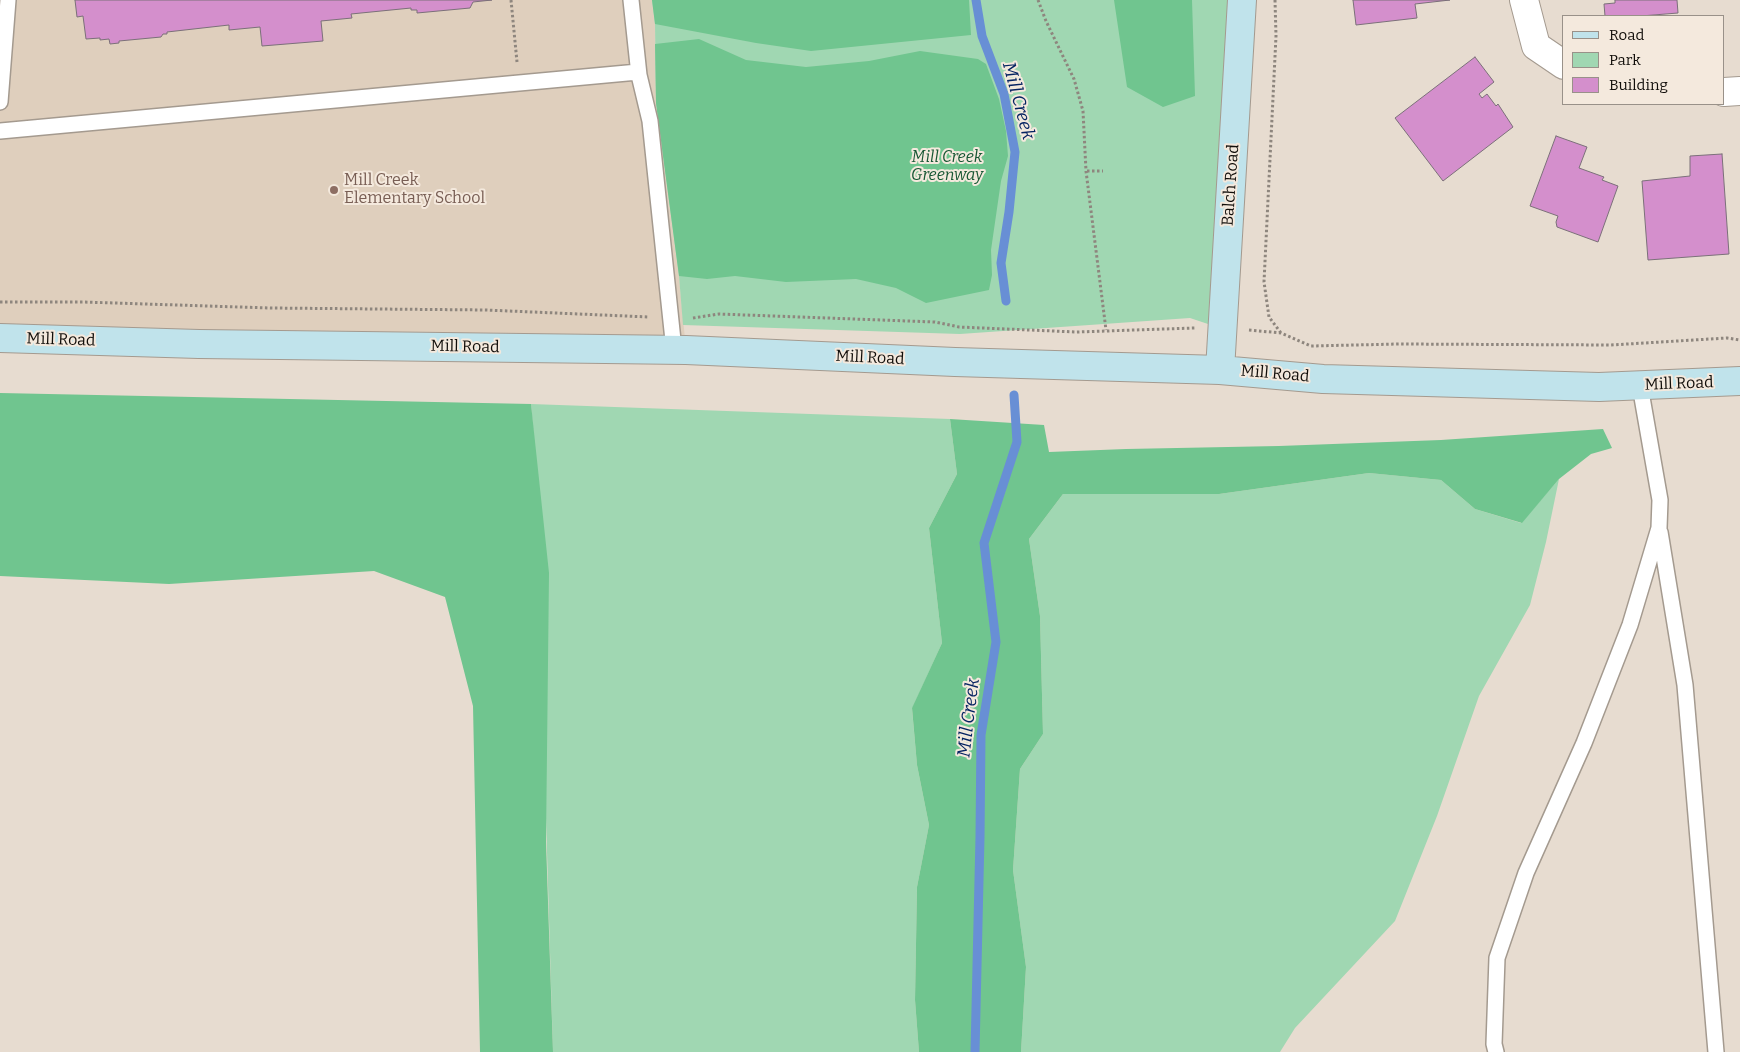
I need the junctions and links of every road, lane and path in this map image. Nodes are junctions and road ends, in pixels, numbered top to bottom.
1 (8, 0) edge
2 (511, 0) edge
3 (632, 0) edge
4 (1038, 0) edge
5 (1242, 0) edge
6 (1275, 0) edge
7 (1524, 0) edge
8 (517, 62) dead end
9 (1562, 64) edge
10 (638, 72) junction
11 (1740, 91) edge
12 (1725, 92) edge
13 (0, 102) edge
14 (0, 131) edge
15 (1103, 170) dead end
16 (1086, 171) junction
17 (0, 302) edge
18 (612, 317) dead end
19 (693, 318) dead end
20 (1186, 327) dead end
21 (1106, 330) junction
22 (1262, 331) dead end
23 (1281, 333) junction
24 (0, 338) edge
25 (1740, 340) edge
26 (674, 350) junction
27 (1220, 370) junction
28 (1740, 381) edge
29 (1640, 386) junction
30 (1659, 528) junction
31 (1496, 1052) edge
32 (1716, 1052) edge

1 - 13 lane
2 - 8 path
3 - 10 lane
4 - 16 path
5 - 27 street, Balch Road
6 - 23 path
7 - 9 street
10 - 14 lane
10 - 26 lane
11 - 12 street
15 - 16 path
16 - 21 path
17 - 18 path
19 - 21 path
20 - 21 path
22 - 23 path
23 - 25 path
24 - 26 street, Mill Road
26 - 27 street, Mill Road
27 - 29 street, Mill Road
28 - 29 street, Mill Road
29 - 30 lane
30 - 31 lane
30 - 32 lane

